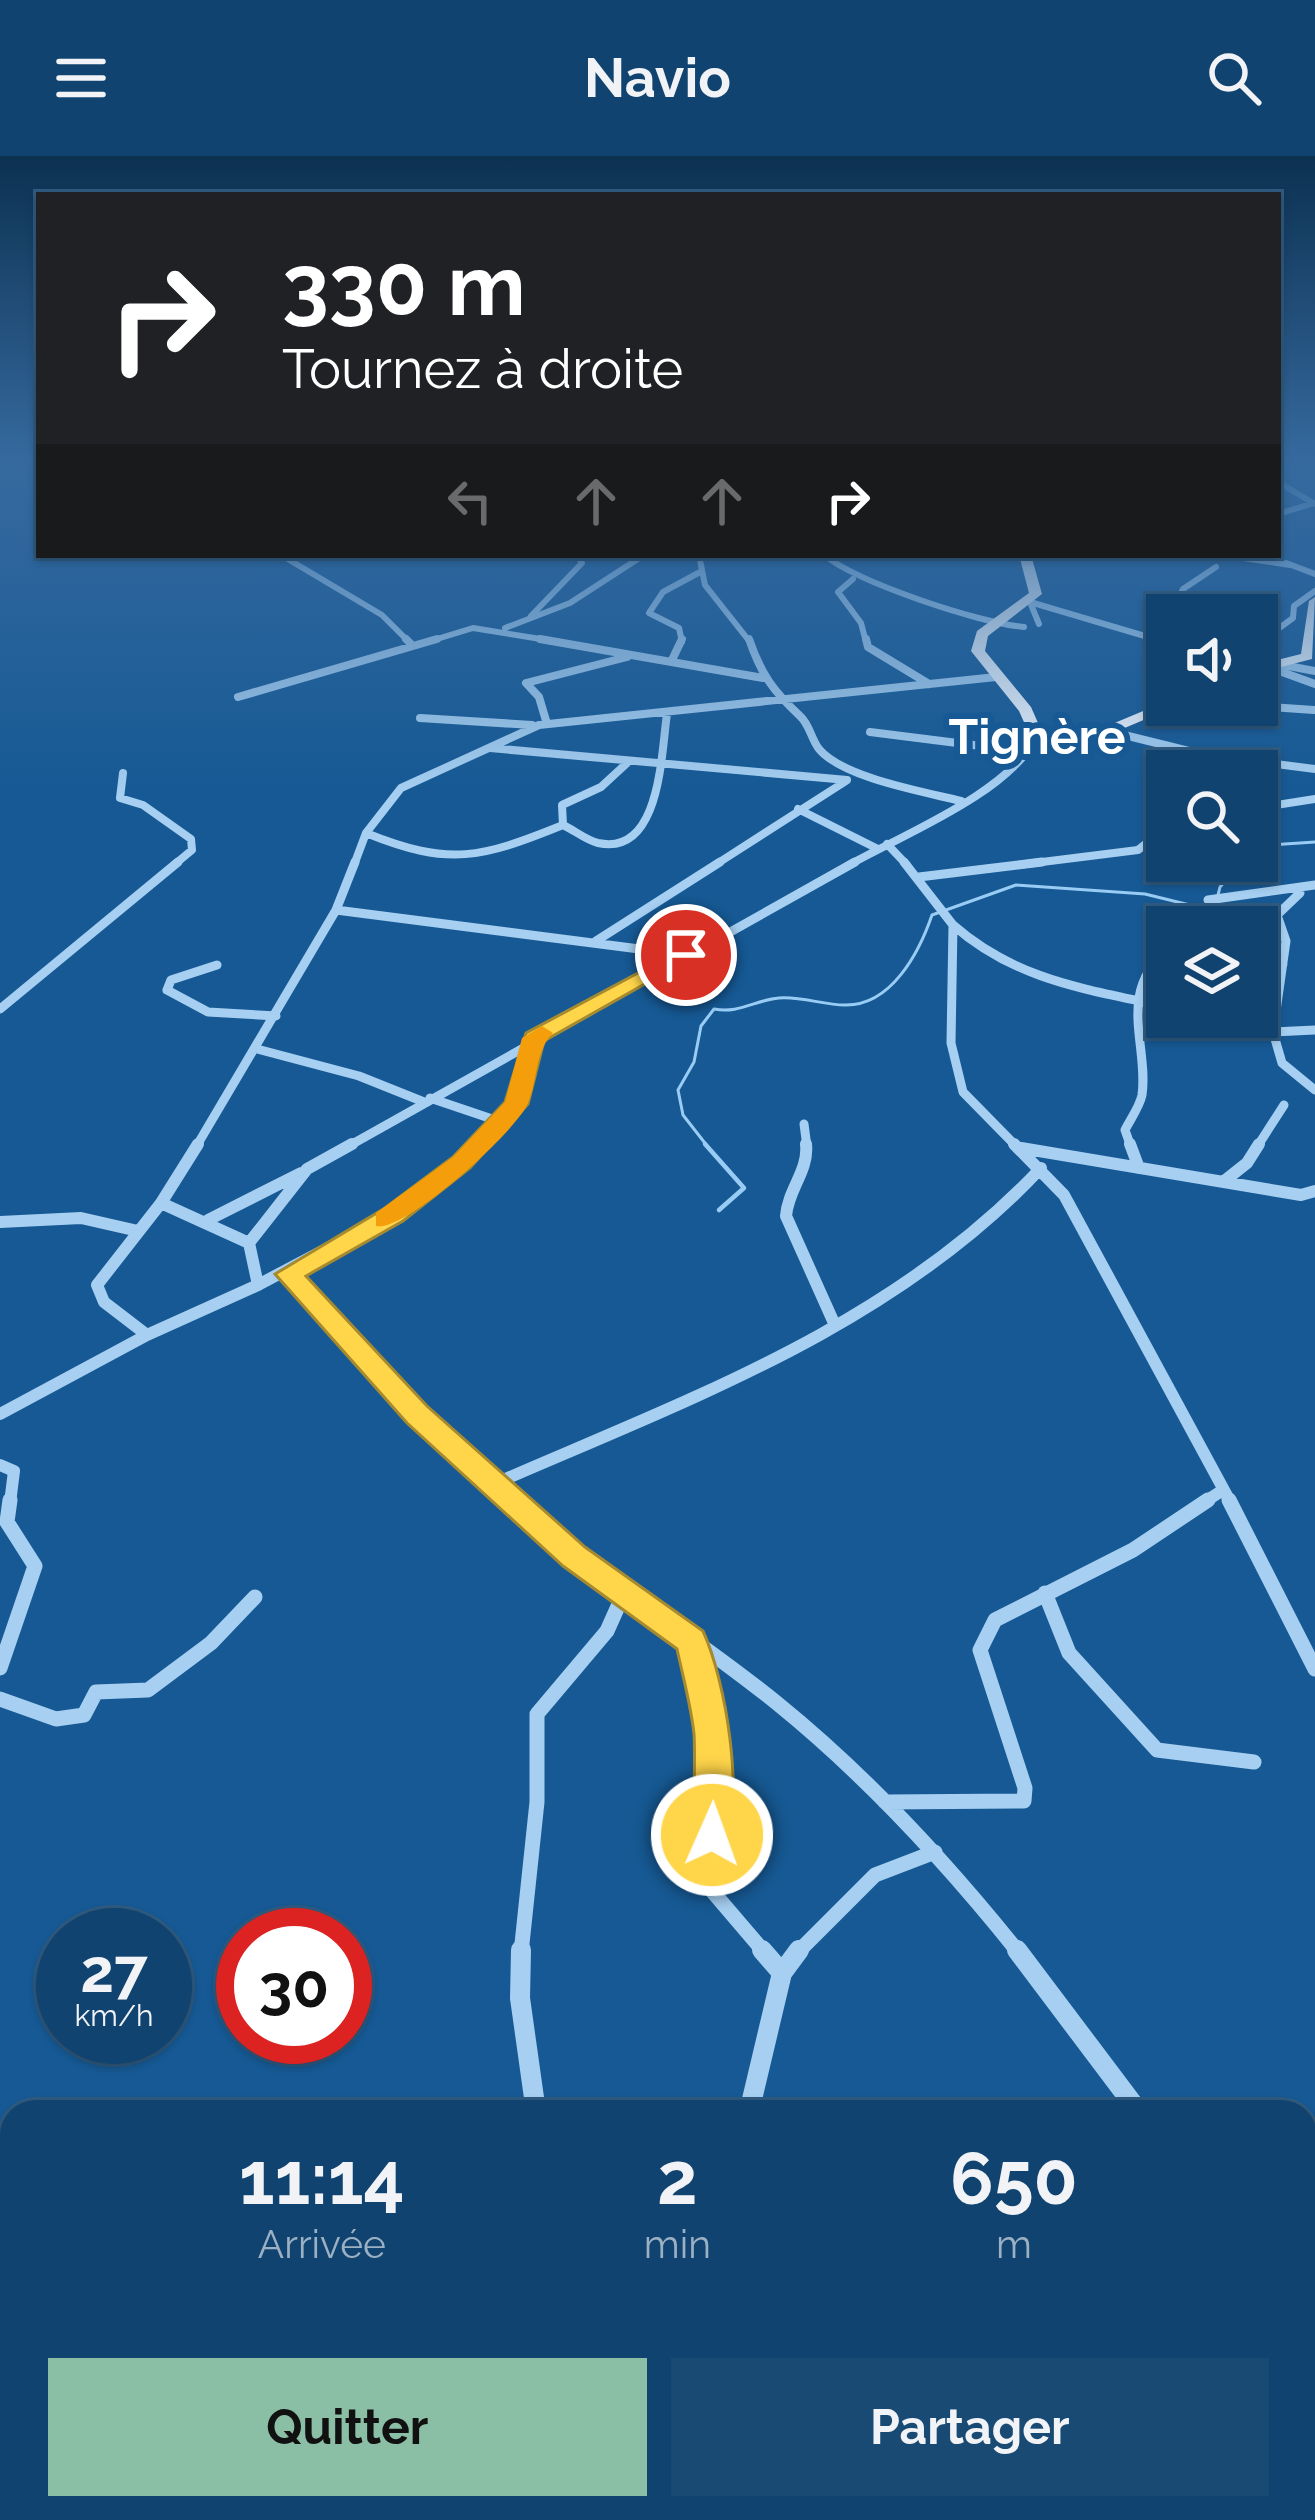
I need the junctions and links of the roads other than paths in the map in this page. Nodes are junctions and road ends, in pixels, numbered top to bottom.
1 (308, 573) edge
2 (577, 573) edge
3 (616, 573) edge
4 (699, 573) edge
5 (702, 573) edge
6 (846, 573) edge
7 (1031, 573) edge
8 (1205, 573) edge
9 (853, 579) junction
10 (1315, 591) edge
11 (1178, 594) edge
12 (1315, 601) edge
13 (1030, 602) junction
14 (520, 623) junction
15 (1039, 624) dead end
16 (991, 627) junction
17 (1024, 627) dead end
18 (1278, 629) edge
19 (498, 630) junction
20 (1146, 637) edge
21 (410, 644) junction
22 (635, 655) junction
23 (672, 660) junction
24 (1278, 662) edge
25 (1278, 667) edge
26 (1278, 670) edge
27 (1315, 671) edge
28 (996, 677) junction
29 (763, 678) junction
30 (929, 684) junction
31 (1315, 684) edge
32 (238, 697) dead end
33 (779, 701) junction
34 (1278, 708) edge
35 (1314, 710) edge
36 (668, 714) junction
37 (1146, 714) edge
38 (420, 718) dead end
39 (543, 725) junction
40 (1108, 730) junction
41 (870, 732) dead end
42 (1033, 745) junction
43 (488, 747) junction
44 (627, 763) junction
45 (659, 766) junction
46 (1315, 769) edge
47 (123, 773) dead end
48 (859, 773) junction
49 (847, 780) junction
50 (1315, 799) edge
51 (962, 802) junction
52 (1278, 805) edge
53 (798, 809) junction
54 (563, 824) junction
55 (366, 833) junction
56 (1146, 844) edge
57 (883, 846) junction
58 (919, 877) junction
59 (1315, 885) edge
60 (1300, 893) dead end
61 (1208, 900) dead end
62 (336, 910) junction
63 (953, 925) junction
64 (595, 942) junction
65 (686, 955) junction
66 (1278, 963) edge
67 (1283, 964) junction
68 (217, 965) dead end
69 (1146, 980) edge
70 (1278, 998) edge
71 (1143, 1001) junction
72 (1146, 1002) edge
73 (0, 1009) edge
74 (276, 1016) junction
75 (1315, 1030) edge
76 (1278, 1032) edge
77 (533, 1038) junction
78 (1275, 1038) edge
79 (257, 1049) junction
80 (1315, 1090) edge
81 (427, 1100) junction
82 (1284, 1105) dead end
83 (501, 1122) junction
84 (804, 1124) dead end
85 (1020, 1148) junction
86 (1041, 1168) junction
87 (1139, 1168) junction
88 (308, 1169) junction
89 (1222, 1182) junction
90 (1315, 1191) edge
91 (161, 1203) junction
92 (208, 1220) junction
93 (0, 1222) edge
94 (137, 1231) junction
95 (249, 1243) junction
96 (288, 1274) junction
97 (258, 1285) junction
98 (835, 1323) junction
99 (147, 1334) junction
100 (0, 1414) edge
101 (0, 1465) edge
102 (494, 1484) junction
103 (1223, 1490) junction
104 (624, 1593) junction
105 (1045, 1593) junction
106 (255, 1598) dead end
107 (691, 1641) junction
108 (0, 1668) edge
109 (1315, 1669) edge
110 (0, 1699) edge
111 (1254, 1762) dead end
112 (884, 1802) junction
113 (935, 1852) junction
114 (782, 1973) junction
115 (535, 2100) edge
116 (751, 2100) edge
117 (1130, 2100) edge

1 - 21 street
2 - 14 street
3 - 14 street
4 - 23 street
5 - 29 street
6 - 9 street
7 - 13 main road
8 - 11 street
9 - 16 street
9 - 30 street
10 - 18 street
12 - 24 main road
13 - 15 street
13 - 16 main road
13 - 20 street
14 - 19 street
16 - 17 street
16 - 28 main road
19 - 21 street
19 - 22 street
21 - 32 street
22 - 23 street
22 - 39 street
23 - 29 street
25 - 27 street
26 - 31 street
28 - 30 street
28 - 42 main road
29 - 33 street
30 - 33 street
33 - 36 street
33 - 48 street
34 - 35 street
36 - 39 street
36 - 45 street
37 - 40 main road
38 - 39 street
39 - 43 street
40 - 42 main road
40 - 46 street
41 - 42 street
42 - 51 street
43 - 44 street
43 - 55 street
44 - 45 street
44 - 54 street
45 - 49 street
45 - 54 street
47 - 73 street
48 - 49 street
48 - 51 street
49 - 53 street
50 - 52 street
51 - 57 street
53 - 57 street
53 - 64 street
54 - 55 street
55 - 62 street
56 - 58 street
57 - 58 street
57 - 65 street
58 - 63 street
59 - 61 street
60 - 67 street
62 - 64 street
62 - 74 street
63 - 71 street
63 - 85 street
64 - 65 street
65 - 77 street
66 - 67 street
67 - 70 street
68 - 74 street
69 - 71 street
71 - 72 street
71 - 87 street
74 - 79 street
75 - 76 street
77 - 81 street
77 - 83 street
78 - 80 street
79 - 81 street
79 - 91 street
81 - 83 street
81 - 88 street
82 - 89 street
83 - 96 street
84 - 98 street
85 - 86 street
85 - 87 street
86 - 98 street
86 - 103 street
87 - 89 street
88 - 92 street
88 - 95 street
89 - 90 street
91 - 92 street
91 - 94 street
92 - 95 street
93 - 94 street
94 - 99 street
95 - 97 street
96 - 97 street
96 - 102 street
97 - 99 street
98 - 102 street
99 - 100 street
101 - 108 street
102 - 104 street
103 - 105 street
103 - 109 street
104 - 107 street
104 - 115 street
105 - 111 street
105 - 112 street
106 - 110 street
107 - 112 street
107 - 114 street
112 - 113 street
113 - 114 street
113 - 117 street
114 - 116 street

